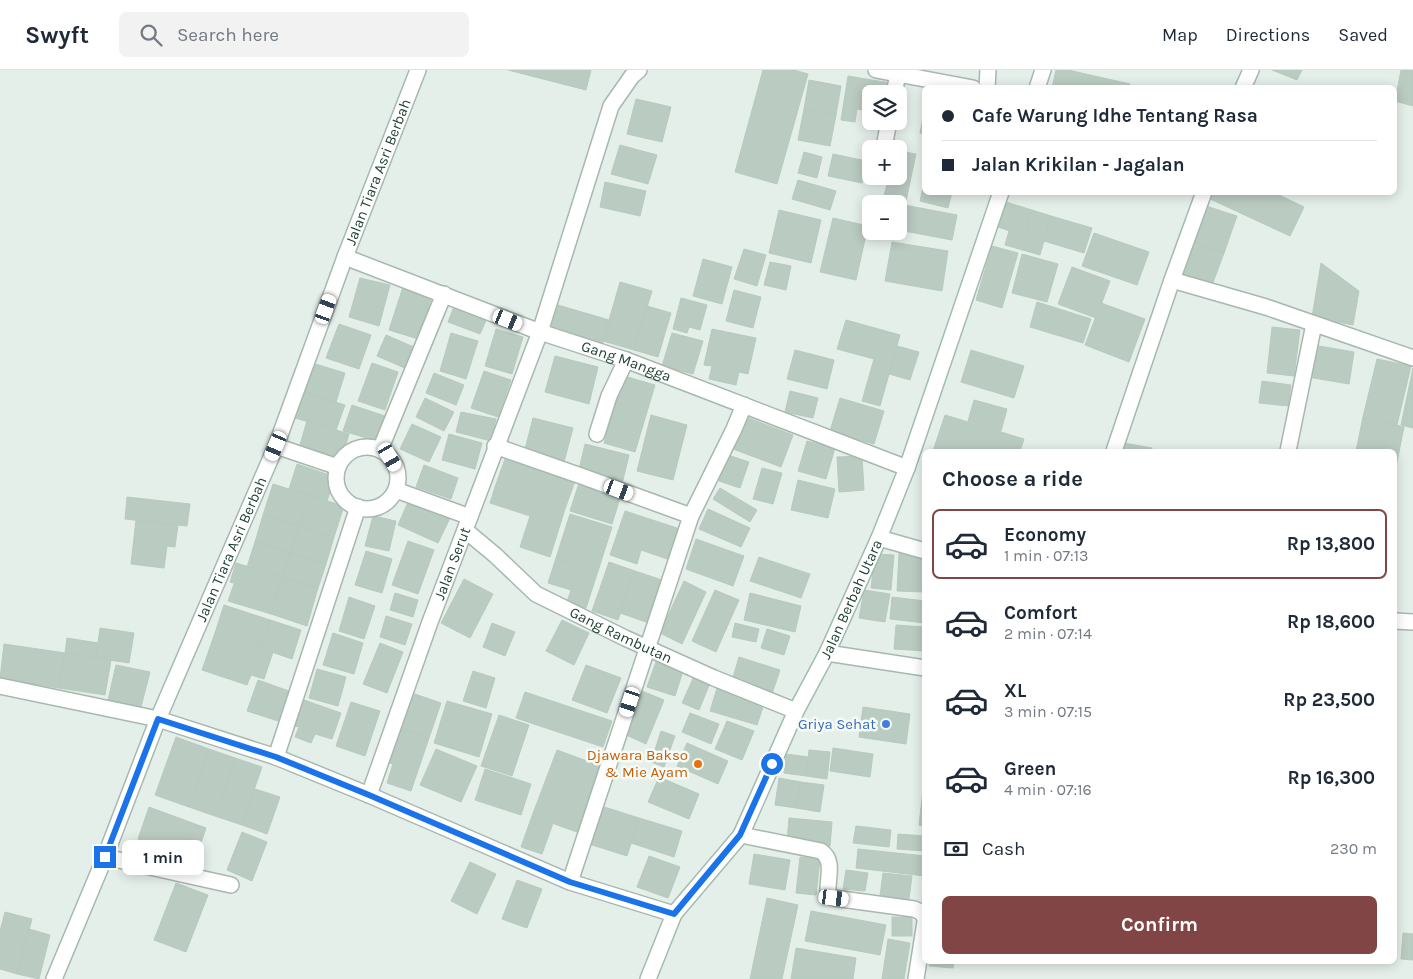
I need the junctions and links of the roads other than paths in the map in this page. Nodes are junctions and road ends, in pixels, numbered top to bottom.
1 (418, 70) edge
2 (639, 70) edge
3 (876, 70) edge
4 (988, 70) edge
5 (1043, 70) edge
6 (1251, 70) edge
7 (898, 74) junction
8 (896, 85) edge
9 (957, 85) edge
10 (987, 85) edge
11 (1038, 85) edge
12 (1245, 85) edge
13 (1000, 195) edge
14 (1203, 195) edge
15 (345, 257) junction
16 (1172, 280) junction
17 (444, 294) junction
18 (1314, 324) junction
19 (540, 332) junction
20 (1413, 358) edge
21 (626, 360) junction
22 (744, 405) junction
23 (597, 434) dead end
24 (276, 446) junction
25 (496, 446) junction
26 (1115, 449) edge
27 (1288, 449) edge
28 (380, 450) junction
29 (338, 467) junction
30 (907, 468) junction
31 (396, 490) junction
32 (358, 507) junction
33 (691, 516) junction
34 (467, 524) junction
35 (879, 538) junction
36 (922, 550) edge
37 (1397, 621) edge
38 (1413, 622) edge
39 (648, 648) junction
40 (827, 653) junction
41 (922, 668) edge
42 (0, 686) edge
43 (796, 711) junction
44 (158, 719) junction
45 (276, 757) junction
46 (369, 795) junction
47 (740, 835) junction
48 (105, 857) junction
49 (570, 882) junction
50 (230, 885) dead end
51 (674, 914) junction
52 (922, 914) edge
53 (922, 941) edge
54 (54, 979) edge
55 (648, 979) edge
56 (916, 979) edge

1 - 15 street, Jalan Tiara Asri Berbah
2 - 19 street, Jalan Serut
3 - 7 street
4 - 10 street
5 - 11 street
6 - 12 street
7 - 8 street
7 - 9 street
13 - 30 street, Jalan Berbah Utara
14 - 16 street
15 - 17 street, Gang Mangga
15 - 24 street, Jalan Tiara Asri Berbah
16 - 18 street
16 - 26 street
17 - 19 street, Gang Mangga
17 - 28 street
18 - 20 street
18 - 27 street
19 - 21 street, Gang Mangga
19 - 25 street, Jalan Serut
21 - 22 street, Gang Mangga
21 - 23 street
22 - 30 street, Gang Mangga
22 - 33 street
24 - 29 street
24 - 44 street, Jalan Tiara Asri Berbah
25 - 33 street
25 - 34 street, Jalan Serut
28 - 29 street
28 - 31 street
29 - 32 street
30 - 35 street, Jalan Berbah Utara
31 - 32 street
31 - 34 street, Gang Rambutan
32 - 45 street
33 - 39 street
34 - 39 street, Gang Rambutan
34 - 46 street, Jalan Serut
35 - 36 street
35 - 40 street, Jalan Berbah Utara
37 - 38 street
39 - 43 street, Gang Rambutan
39 - 49 street
40 - 41 street
40 - 43 street, Jalan Berbah Utara
42 - 44 street
43 - 47 street, Jalan Berbah Utara
44 - 45 street
44 - 48 street, Jalan Tiara Asri Berbah
45 - 46 street
46 - 49 street
47 - 51 street, Jalan Berbah Utara
47 - 52 street
48 - 50 street
48 - 54 street, Jalan Tiara Asri Berbah
49 - 51 street
51 - 55 street, Jalan Berbah Utara
53 - 56 street

